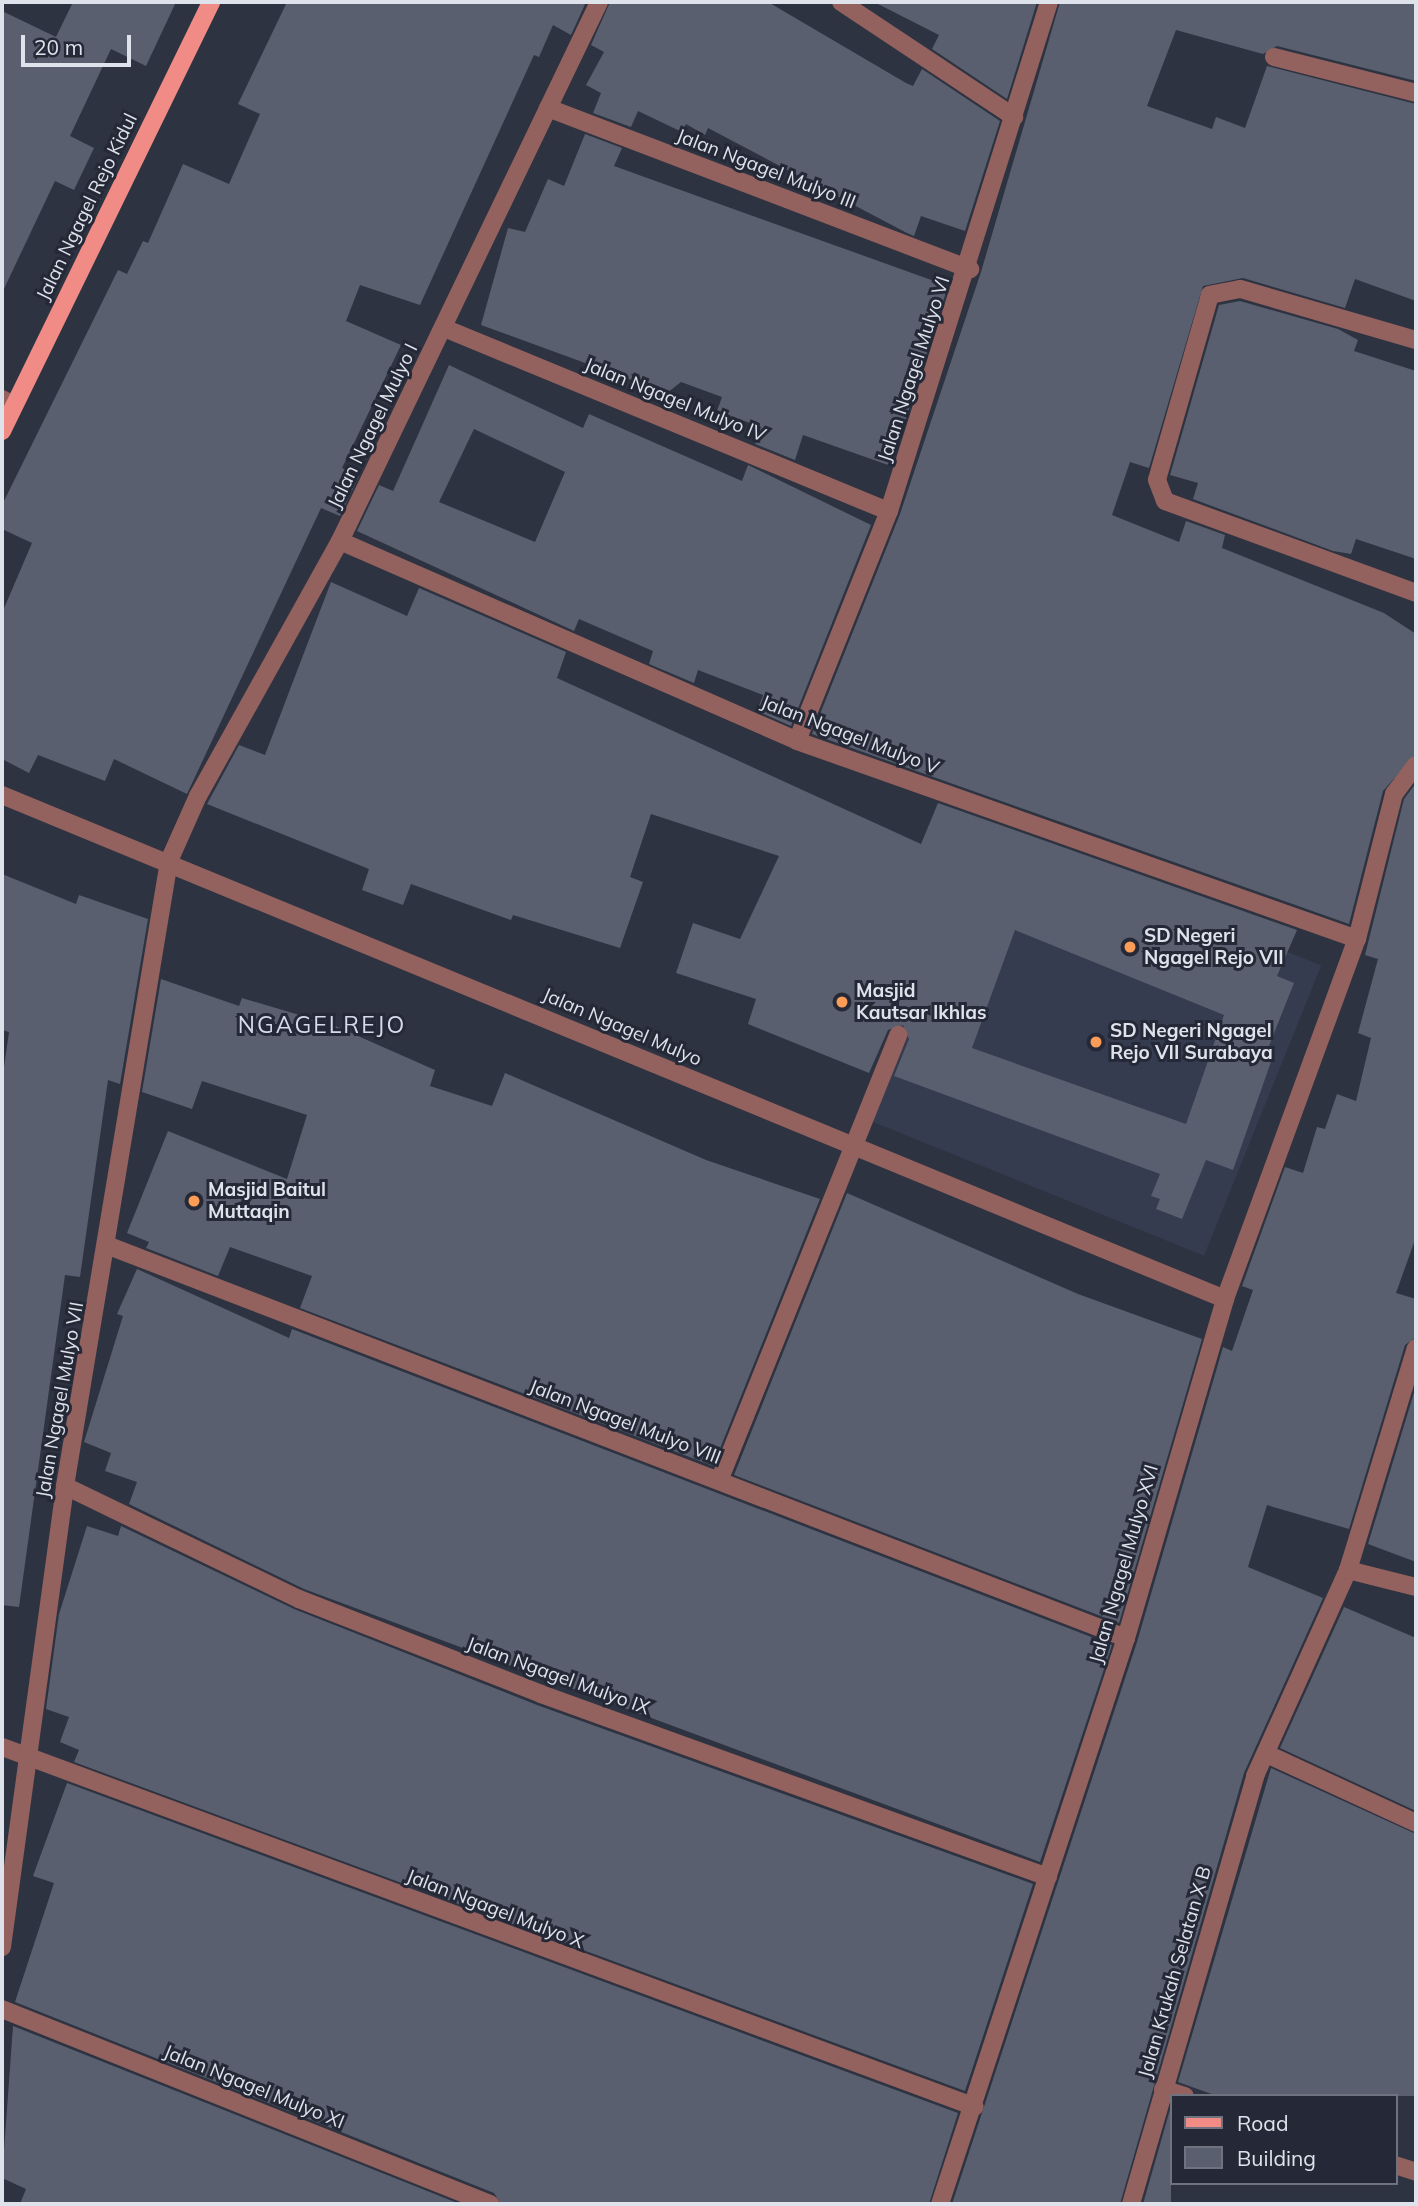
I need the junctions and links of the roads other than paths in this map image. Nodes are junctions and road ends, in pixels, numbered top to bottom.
1 (211, 2) edge
2 (599, 2) edge
3 (841, 2) edge
4 (1049, 2) edge
5 (1274, 57) dead end
6 (1416, 93) edge
7 (548, 108) junction
8 (1014, 117) junction
9 (970, 269) junction
10 (444, 328) junction
11 (1416, 340) edge
12 (8, 402) edge
13 (2, 431) edge
14 (889, 511) junction
15 (340, 541) junction
16 (1416, 593) edge
17 (797, 741) junction
18 (1416, 765) edge
19 (2, 795) edge
20 (169, 861) junction
21 (1357, 939) junction
22 (898, 1035) dead end
23 (857, 1147) junction
24 (109, 1247) junction
25 (1225, 1299) junction
26 (1416, 1349) edge
27 (719, 1481) junction
28 (65, 1486) junction
29 (1348, 1570) junction
30 (1416, 1587) edge
31 (1126, 1638) junction
32 (2, 1747) edge
33 (25, 1751) junction
34 (1269, 1755) junction
35 (1416, 1824) edge
36 (1048, 1877) junction
37 (2, 1947) edge
38 (2, 2009) edge
39 (1163, 2089) junction
40 (1179, 2094) edge
41 (975, 2107) junction
42 (1397, 2166) edge
43 (1416, 2172) edge
44 (490, 2204) edge
45 (940, 2204) edge
46 (1131, 2204) edge

1 - 12 main road, Jalan Ngagel Rejo Kidul
2 - 7 street, Jalan Ngagel Mulyo I
3 - 8 street
4 - 8 street, Jalan Ngagel Mulyo VI
5 - 6 street
7 - 9 street, Jalan Ngagel Mulyo III
7 - 10 street, Jalan Ngagel Mulyo I
8 - 9 street, Jalan Ngagel Mulyo VI
9 - 14 street, Jalan Ngagel Mulyo VI
10 - 14 street, Jalan Ngagel Mulyo IV
10 - 15 street, Jalan Ngagel Mulyo I
11 - 16 street
12 - 13 main road, Jalan Ngagel Rejo Kidul
14 - 17 street, Jalan Ngagel Mulyo VI
15 - 17 street, Jalan Ngagel Mulyo V
15 - 20 street, Jalan Ngagel Mulyo I
17 - 21 street, Jalan Ngagel Mulyo V
18 - 21 street, Jalan Ngagel Mulyo XVI
19 - 20 street, Jalan Ngagel Mulyo
20 - 23 street, Jalan Ngagel Mulyo
20 - 24 street, Jalan Ngagel Mulyo VII
21 - 25 street, Jalan Ngagel Mulyo XVI
22 - 23 street
23 - 25 street, Jalan Ngagel Mulyo
23 - 27 street
24 - 27 street, Jalan Ngagel Mulyo VIII
24 - 28 street, Jalan Ngagel Mulyo VII
25 - 31 street, Jalan Ngagel Mulyo XVI
26 - 29 street, Jalan Krukah Selatan X B
27 - 31 street, Jalan Ngagel Mulyo VIII
28 - 33 street, Jalan Ngagel Mulyo VII
28 - 36 street, Jalan Ngagel Mulyo IX
29 - 30 street
29 - 34 street, Jalan Krukah Selatan X B
31 - 36 street, Jalan Ngagel Mulyo XVI
32 - 33 street, Jalan Ngagel Mulyo X
33 - 37 street, Jalan Ngagel Mulyo VII
33 - 41 street, Jalan Ngagel Mulyo X
34 - 35 street
34 - 39 street, Jalan Krukah Selatan X B
36 - 41 street, Jalan Ngagel Mulyo XVI
38 - 44 street, Jalan Ngagel Mulyo XI
39 - 40 street
39 - 46 street, Jalan Krukah Selatan X B
41 - 45 street, Jalan Ngagel Mulyo XVI
42 - 43 street

